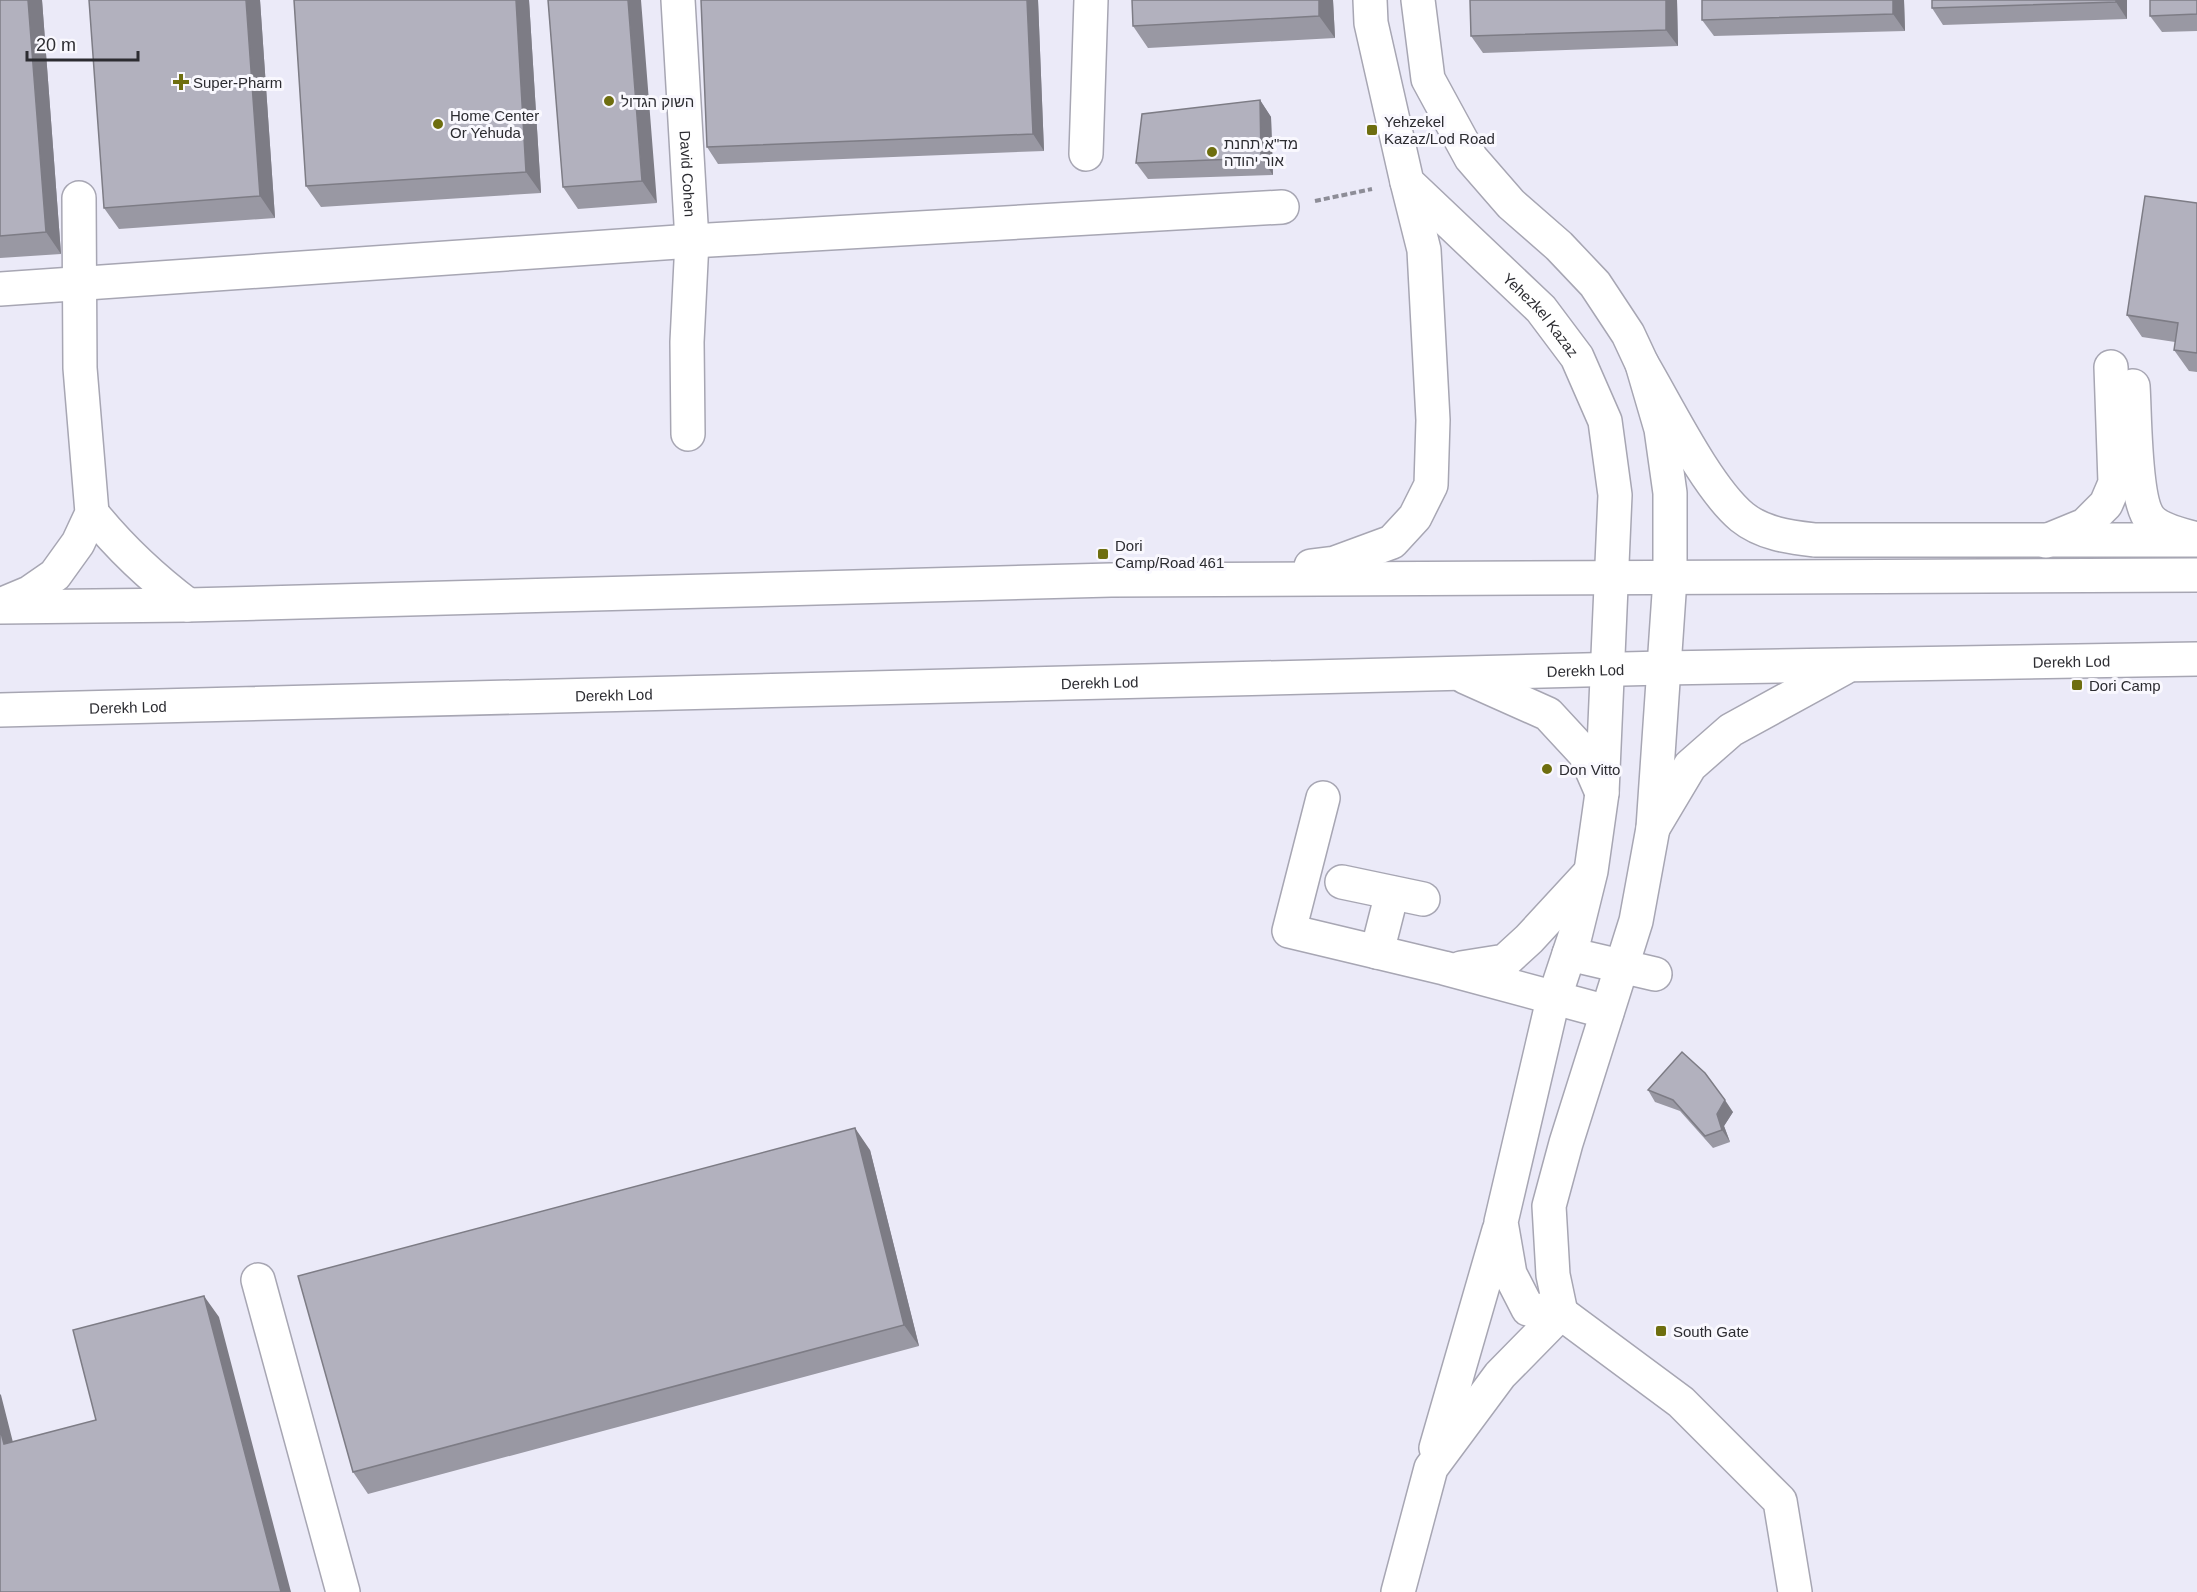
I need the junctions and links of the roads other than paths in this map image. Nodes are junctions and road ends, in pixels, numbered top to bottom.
1 (678, 0) edge
2 (1091, 0) edge
3 (1370, 0) edge
4 (1418, 0) edge
5 (1086, 154) dead end
6 (1407, 182) junction
7 (79, 198) dead end
8 (1282, 207) road end
9 (692, 241) junction
10 (80, 283) junction
11 (0, 289) edge
12 (1642, 364) junction
13 (688, 434) dead end
14 (92, 513) junction
15 (2197, 539) edge
16 (2046, 541) junction
17 (2197, 575) edge
18 (1610, 578) junction
19 (1211, 579) junction
20 (1670, 579) junction
21 (188, 605) junction
22 (0, 606) edge
23 (2197, 659) edge
24 (1848, 666) junction
25 (1663, 668) junction
26 (1608, 669) junction
27 (1458, 674) junction
28 (0, 710) edge
29 (1602, 793) junction
30 (1323, 798) dead end
31 (1653, 828) junction
32 (1591, 871) junction
33 (1342, 882) dead end
34 (1392, 892) junction
35 (1423, 899) dead end
36 (1377, 952) junction
37 (1569, 954) junction
38 (1622, 967) junction
39 (1444, 968) junction
40 (1655, 974) dead end
41 (1555, 997) junction
42 (1607, 1012) junction
43 (1501, 1222) junction
44 (258, 1280) dead end
45 (1561, 1313) junction
46 (1431, 1468) junction
47 (343, 1592) edge
48 (1398, 1592) edge
49 (1795, 1592) edge

1 - 9 main road, David Cohen
2 - 5 main road
3 - 6 main road
4 - 12 main road
6 - 18 main road, Yehezkel Kazaz
6 - 19 main road
7 - 10 main road
8 - 9 main road
9 - 10 main road
9 - 13 main road, David Cohen
10 - 11 main road
10 - 14 main road
12 - 16 main road
12 - 20 main road
14 - 21 main road
14 - 22 main road
15 - 16 main road
15 - 16 main road
17 - 20 main road
18 - 19 main road
18 - 20 main road
18 - 26 main road, Yehezkel Kazaz
19 - 21 main road
20 - 25 main road
21 - 22 main road
23 - 24 main road, Derekh Lod
24 - 25 main road, Derekh Lod
24 - 31 main road
25 - 26 main road, Derekh Lod
25 - 31 main road
26 - 27 main road, Derekh Lod
26 - 29 main road, Yehezkel Kazaz
27 - 28 main road, Derekh Lod
27 - 29 main road
29 - 32 main road, Yehezkel Kazaz
30 - 36 main road
31 - 38 main road
32 - 37 main road, Yehezkel Kazaz
32 - 39 main road
33 - 34 main road
34 - 35 main road
34 - 36 main road
36 - 39 main road
37 - 38 main road
37 - 41 main road, Yehezkel Kazaz
38 - 40 main road
38 - 42 main road
39 - 41 main road
41 - 42 main road
41 - 43 main road, Yehezkel Kazaz
42 - 45 main road
43 - 45 main road
43 - 46 main road, Yehezkel Kazaz
44 - 47 main road
45 - 46 main road
45 - 49 main road
46 - 48 main road, Yehezkel Kazaz

